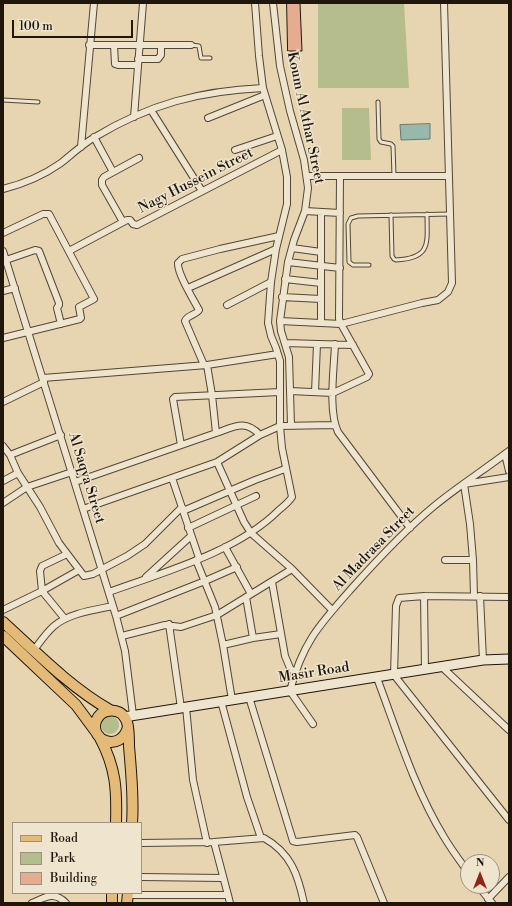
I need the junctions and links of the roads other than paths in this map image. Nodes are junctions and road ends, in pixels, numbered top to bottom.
1 (94, 3) edge
2 (143, 3) edge
3 (255, 3) edge
4 (273, 3) edge
5 (444, 3) edge
6 (89, 45) junction
7 (114, 45) junction
8 (139, 45) junction
9 (161, 45) junction
10 (191, 45) joint
11 (210, 58) dead end
12 (138, 62) junction
13 (263, 88) junction
14 (265, 95) junction
15 (3, 100) edge
16 (38, 102) dead end
17 (378, 102) dead end
18 (151, 110) junction
19 (134, 117) junction
20 (208, 118) dead end
21 (276, 136) junction
22 (94, 138) junction
23 (81, 147) junction
24 (235, 150) dead end
25 (282, 150) junction
26 (139, 158) dead end
27 (113, 172) junction
28 (307, 176) junction
29 (340, 176) junction
30 (394, 176) junction
31 (448, 176) junction
32 (3, 189) edge
33 (202, 191) junction
34 (305, 211) junction
35 (321, 212) junction
36 (340, 213) junction
37 (427, 214) junction
38 (450, 214) junction
39 (391, 215) junction
40 (123, 222) junction
41 (3, 233) edge
42 (279, 236) junction
43 (292, 248) junction
44 (276, 249) junction
45 (3, 251) edge
46 (69, 251) junction
47 (321, 252) junction
48 (6, 260) junction
49 (288, 262) junction
50 (369, 264) dead end
51 (321, 266) junction
52 (340, 268) junction
53 (285, 279) junction
54 (270, 282) junction
55 (321, 283) junction
56 (15, 288) junction
57 (188, 288) junction
58 (3, 291) edge
59 (282, 297) junction
60 (321, 300) junction
61 (226, 306) dead end
62 (280, 321) junction
63 (321, 323) junction
64 (61, 324) junction
65 (341, 324) junction
66 (28, 331) junction
67 (3, 338) edge
68 (285, 343) junction
69 (317, 344) junction
70 (335, 344) junction
71 (353, 345) junction
72 (278, 354) junction
73 (205, 365) junction
74 (44, 380) junction
75 (290, 391) junction
76 (280, 392) junction
77 (315, 392) junction
78 (333, 393) junction
79 (212, 395) junction
80 (3, 402) edge
81 (291, 425) junction
82 (334, 425) junction
83 (280, 426) junction
84 (216, 433) junction
85 (61, 435) junction
86 (260, 435) junction
87 (181, 445) junction
88 (3, 446) edge
89 (507, 453) edge
90 (10, 455) junction
91 (217, 462) junction
92 (285, 468) junction
93 (509, 471) edge
94 (72, 472) junction
95 (18, 473) junction
96 (509, 477) edge
97 (172, 478) junction
98 (3, 481) edge
99 (75, 482) junction
100 (464, 484) junction
101 (27, 487) junction
102 (230, 491) junction
103 (256, 496) dead end
104 (3, 503) edge
105 (236, 506) junction
106 (83, 509) junction
107 (182, 509) junction
108 (188, 528) junction
109 (410, 528) junction
110 (251, 533) junction
111 (191, 536) junction
112 (225, 547) junction
113 (67, 554) junction
114 (197, 559) junction
115 (445, 560) dead end
116 (473, 560) junction
117 (237, 567) junction
118 (102, 569) junction
119 (292, 569) junction
120 (79, 570) junction
121 (144, 579) junction
122 (205, 581) junction
123 (272, 582) junction
124 (42, 591) junction
125 (109, 592) junction
126 (249, 595) junction
127 (424, 596) junction
128 (477, 596) junction
129 (509, 597) edge
130 (113, 606) junction
131 (3, 610) edge
132 (332, 610) junction
133 (217, 615) junction
134 (116, 616) junction
135 (65, 619) junction
136 (3, 622) edge
137 (169, 624) junction
138 (281, 634) junction
139 (3, 636) edge
140 (122, 636) junction
141 (253, 638) junction
142 (223, 645) junction
143 (34, 650) junction
144 (509, 659) edge
145 (483, 660) junction
146 (442, 668) junction
147 (425, 670) junction
148 (294, 673) junction
149 (394, 675) junction
150 (377, 678) junction
151 (290, 691) junction
152 (249, 697) junction
153 (232, 700) junction
154 (222, 701) junction
155 (183, 707) junction
156 (110, 710) junction
157 (129, 716) junction
158 (313, 724) dead end
159 (128, 727) junction
160 (509, 730) edge
161 (98, 735) junction
162 (509, 820) edge
163 (116, 822) edge
164 (132, 822) edge
165 (260, 838) junction
166 (207, 842) junction
167 (214, 842) junction
168 (142, 843) edge
169 (460, 860) edge
170 (142, 877) edge
171 (509, 877) edge
172 (223, 878) junction
173 (228, 895) junction
174 (127, 897) edge
175 (490, 902) edge
176 (32, 903) edge
177 (66, 903) edge
178 (230, 903) edge
179 (304, 903) edge
180 (384, 903) edge

1 - 6 street
2 - 8 street
3 - 13 street, Koum Al Athar Street
4 - 28 street, Koum Al Athar Street
5 - 31 street
6 - 7 street
6 - 23 street
7 - 8 street
7 - 12 street
8 - 9 street
8 - 12 street
9 - 10 street
9 - 12 street
10 - 11 lane
12 - 19 street
13 - 14 street, Koum Al Athar Street
13 - 18 street
14 - 20 street
14 - 21 street, Koum Al Athar Street
15 - 16 lane
17 - 30 lane
18 - 19 street
18 - 33 street
19 - 22 street
21 - 24 street
21 - 25 street, Koum Al Athar Street
22 - 23 street
22 - 27 street
23 - 32 street
25 - 33 street, Nagy Hussein Street
25 - 42 street, Koum Al Athar Street
26 - 27 street
27 - 40 street
28 - 29 street
28 - 34 street, Koum Al Athar Street
29 - 30 street
29 - 36 street
30 - 31 street
31 - 38 street
33 - 40 street, Nagy Hussein Street
34 - 35 street
34 - 43 street, Koum Al Athar Street
35 - 36 street
35 - 47 street
36 - 52 street
37 - 38 lane
37 - 39 lane
37 - 39 lane
38 - 65 street
39 - 50 lane
40 - 46 street
41 - 46 street
42 - 44 street, Koum Al Athar Street
42 - 57 street
43 - 47 street
43 - 49 street, Koum Al Athar Street
44 - 54 street, Koum Al Athar Street
44 - 57 street
45 - 48 street, Al Saqya Street
46 - 64 street
47 - 51 street
48 - 56 street, Al Saqya Street
48 - 64 street
49 - 51 street
49 - 53 street, Koum Al Athar Street
51 - 52 street
51 - 55 street
52 - 65 street
53 - 55 street
53 - 59 street, Koum Al Athar Street
54 - 61 street
54 - 72 street, Koum Al Athar Street
55 - 60 street
56 - 58 street
56 - 66 street, Al Saqya Street
57 - 73 street
59 - 60 street
59 - 62 street, Koum Al Athar Street
60 - 63 street
62 - 63 street
62 - 68 street, Koum Al Athar Street
63 - 65 street
64 - 66 street
65 - 71 street
66 - 67 street
66 - 74 street, Al Saqya Street
68 - 69 street
68 - 75 street, Koum Al Athar Street
69 - 70 street
69 - 77 street
70 - 71 street
70 - 78 street
71 - 78 street
72 - 73 street
72 - 76 street, Koum Al Athar Street
73 - 74 street
73 - 79 street
74 - 80 street
74 - 85 street, Al Saqya Street
75 - 77 street
75 - 81 street, Koum Al Athar Street
76 - 79 street
76 - 83 street, Koum Al Athar Street
77 - 78 street
78 - 82 street
79 - 84 street
79 - 87 street
81 - 82 street
81 - 83 street
82 - 109 street
83 - 86 street
83 - 92 street, Koum Al Athar Street
84 - 86 street
84 - 87 street
85 - 90 street
85 - 94 street, Al Saqya Street
86 - 91 street
87 - 99 street
88 - 90 street
89 - 93 street
89 - 100 street, Al Madrasa Street
90 - 95 street
91 - 97 street
91 - 102 street
92 - 102 street
92 - 110 street, Koum Al Athar Street
94 - 99 street, Al Saqya Street
94 - 101 street
95 - 98 street
95 - 101 street
96 - 100 street
97 - 106 street
97 - 107 street
99 - 106 street, Al Saqya Street
100 - 109 street, Al Madrasa Street
100 - 116 street
101 - 104 street
101 - 113 street
102 - 105 street
102 - 107 street
103 - 105 street
105 - 108 street
105 - 110 street
106 - 118 street, Al Saqya Street
107 - 108 street
107 - 118 street
108 - 111 street
109 - 132 street, Al Madrasa Street
110 - 112 street
110 - 119 street
111 - 114 street
111 - 121 street
112 - 114 street
112 - 117 street
113 - 120 street
113 - 124 street
114 - 121 street
114 - 122 street
115 - 116 street
116 - 128 street
117 - 122 street
117 - 126 street
118 - 120 street
118 - 125 street, Al Saqya Street
119 - 123 street
119 - 132 street
120 - 124 street
121 - 125 street
122 - 133 street
122 - 134 street
123 - 126 street
123 - 138 street
124 - 131 street
124 - 135 street
125 - 130 street, Al Saqya Street
126 - 133 street
126 - 141 street
127 - 128 street
127 - 147 street
127 - 149 street
128 - 129 street
128 - 145 street
130 - 134 street, Al Saqya Street
130 - 135 street
132 - 148 street, Al Madrasa Street
133 - 137 street
133 - 142 street
134 - 140 street, Al Saqya Street
135 - 143 street
136 - 143 main road
137 - 140 street
137 - 155 street
138 - 141 street
138 - 148 street
139 - 161 main road
140 - 157 street, Al Saqya Street
141 - 142 street
142 - 153 street
143 - 156 main road
144 - 145 street, Masir Road
145 - 146 street, Masir Road
146 - 147 street, Masir Road
146 - 160 street
147 - 149 street, Masir Road
148 - 151 street, Al Madrasa Street
149 - 150 street, Masir Road
149 - 162 street
150 - 151 street, Masir Road
150 - 169 street
151 - 152 street, Masir Road
151 - 158 street
152 - 153 street, Masir Road
152 - 180 street
153 - 154 street, Masir Road
154 - 155 street, Masir Road
154 - 165 street
155 - 157 street, Masir Road
155 - 166 street
156 - 157 main road
156 - 161 main road
157 - 159 main road
159 - 161 main road
159 - 164 main road
161 - 163 main road
165 - 167 street
165 - 179 street
166 - 167 street
166 - 168 street
167 - 172 street
170 - 172 street
171 - 175 street
172 - 173 street
173 - 174 street
173 - 178 street
176 - 177 street

